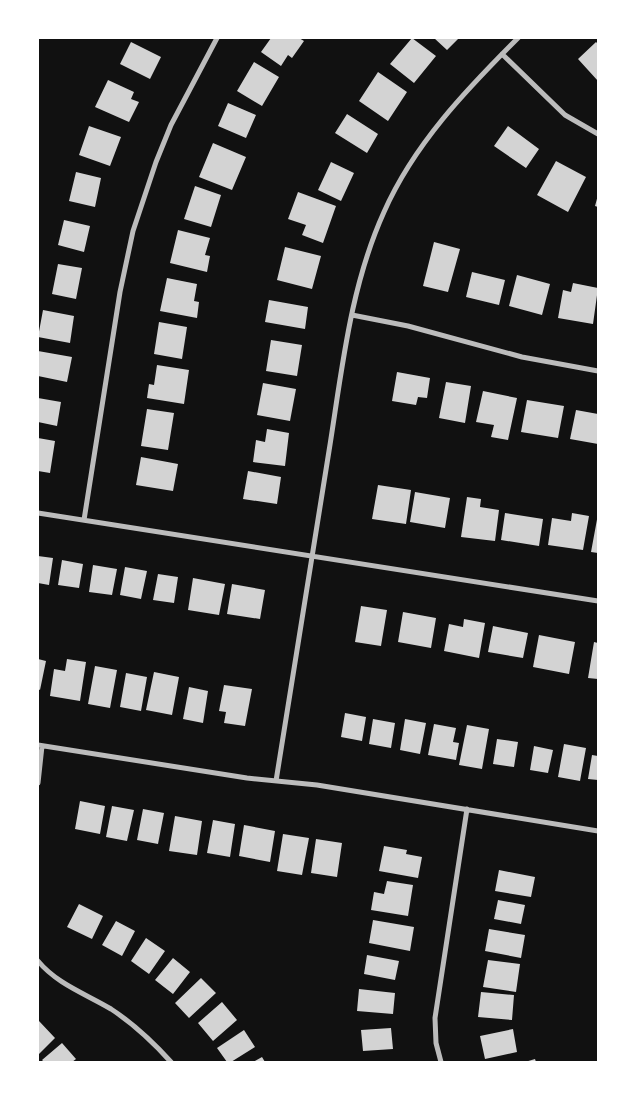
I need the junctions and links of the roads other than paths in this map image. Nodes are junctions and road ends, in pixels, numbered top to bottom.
1 (217, 38) edge
2 (518, 38) edge
3 (502, 54) junction
4 (598, 134) edge
5 (352, 315) junction
6 (598, 371) edge
7 (38, 512) edge
8 (84, 520) junction
9 (312, 555) junction
10 (598, 601) edge
11 (40, 745) edge
12 (276, 781) junction
13 (38, 783) edge
14 (466, 809) junction
15 (598, 831) edge
16 (38, 961) edge
17 (171, 1062) edge
18 (441, 1062) edge

1 - 8 street
2 - 3 street
3 - 4 street
3 - 5 street
5 - 6 street
5 - 9 street
7 - 8 street
8 - 9 street
9 - 10 street
9 - 12 street
11 - 12 street
11 - 13 street
12 - 14 street
14 - 15 street
14 - 18 street
16 - 17 street

